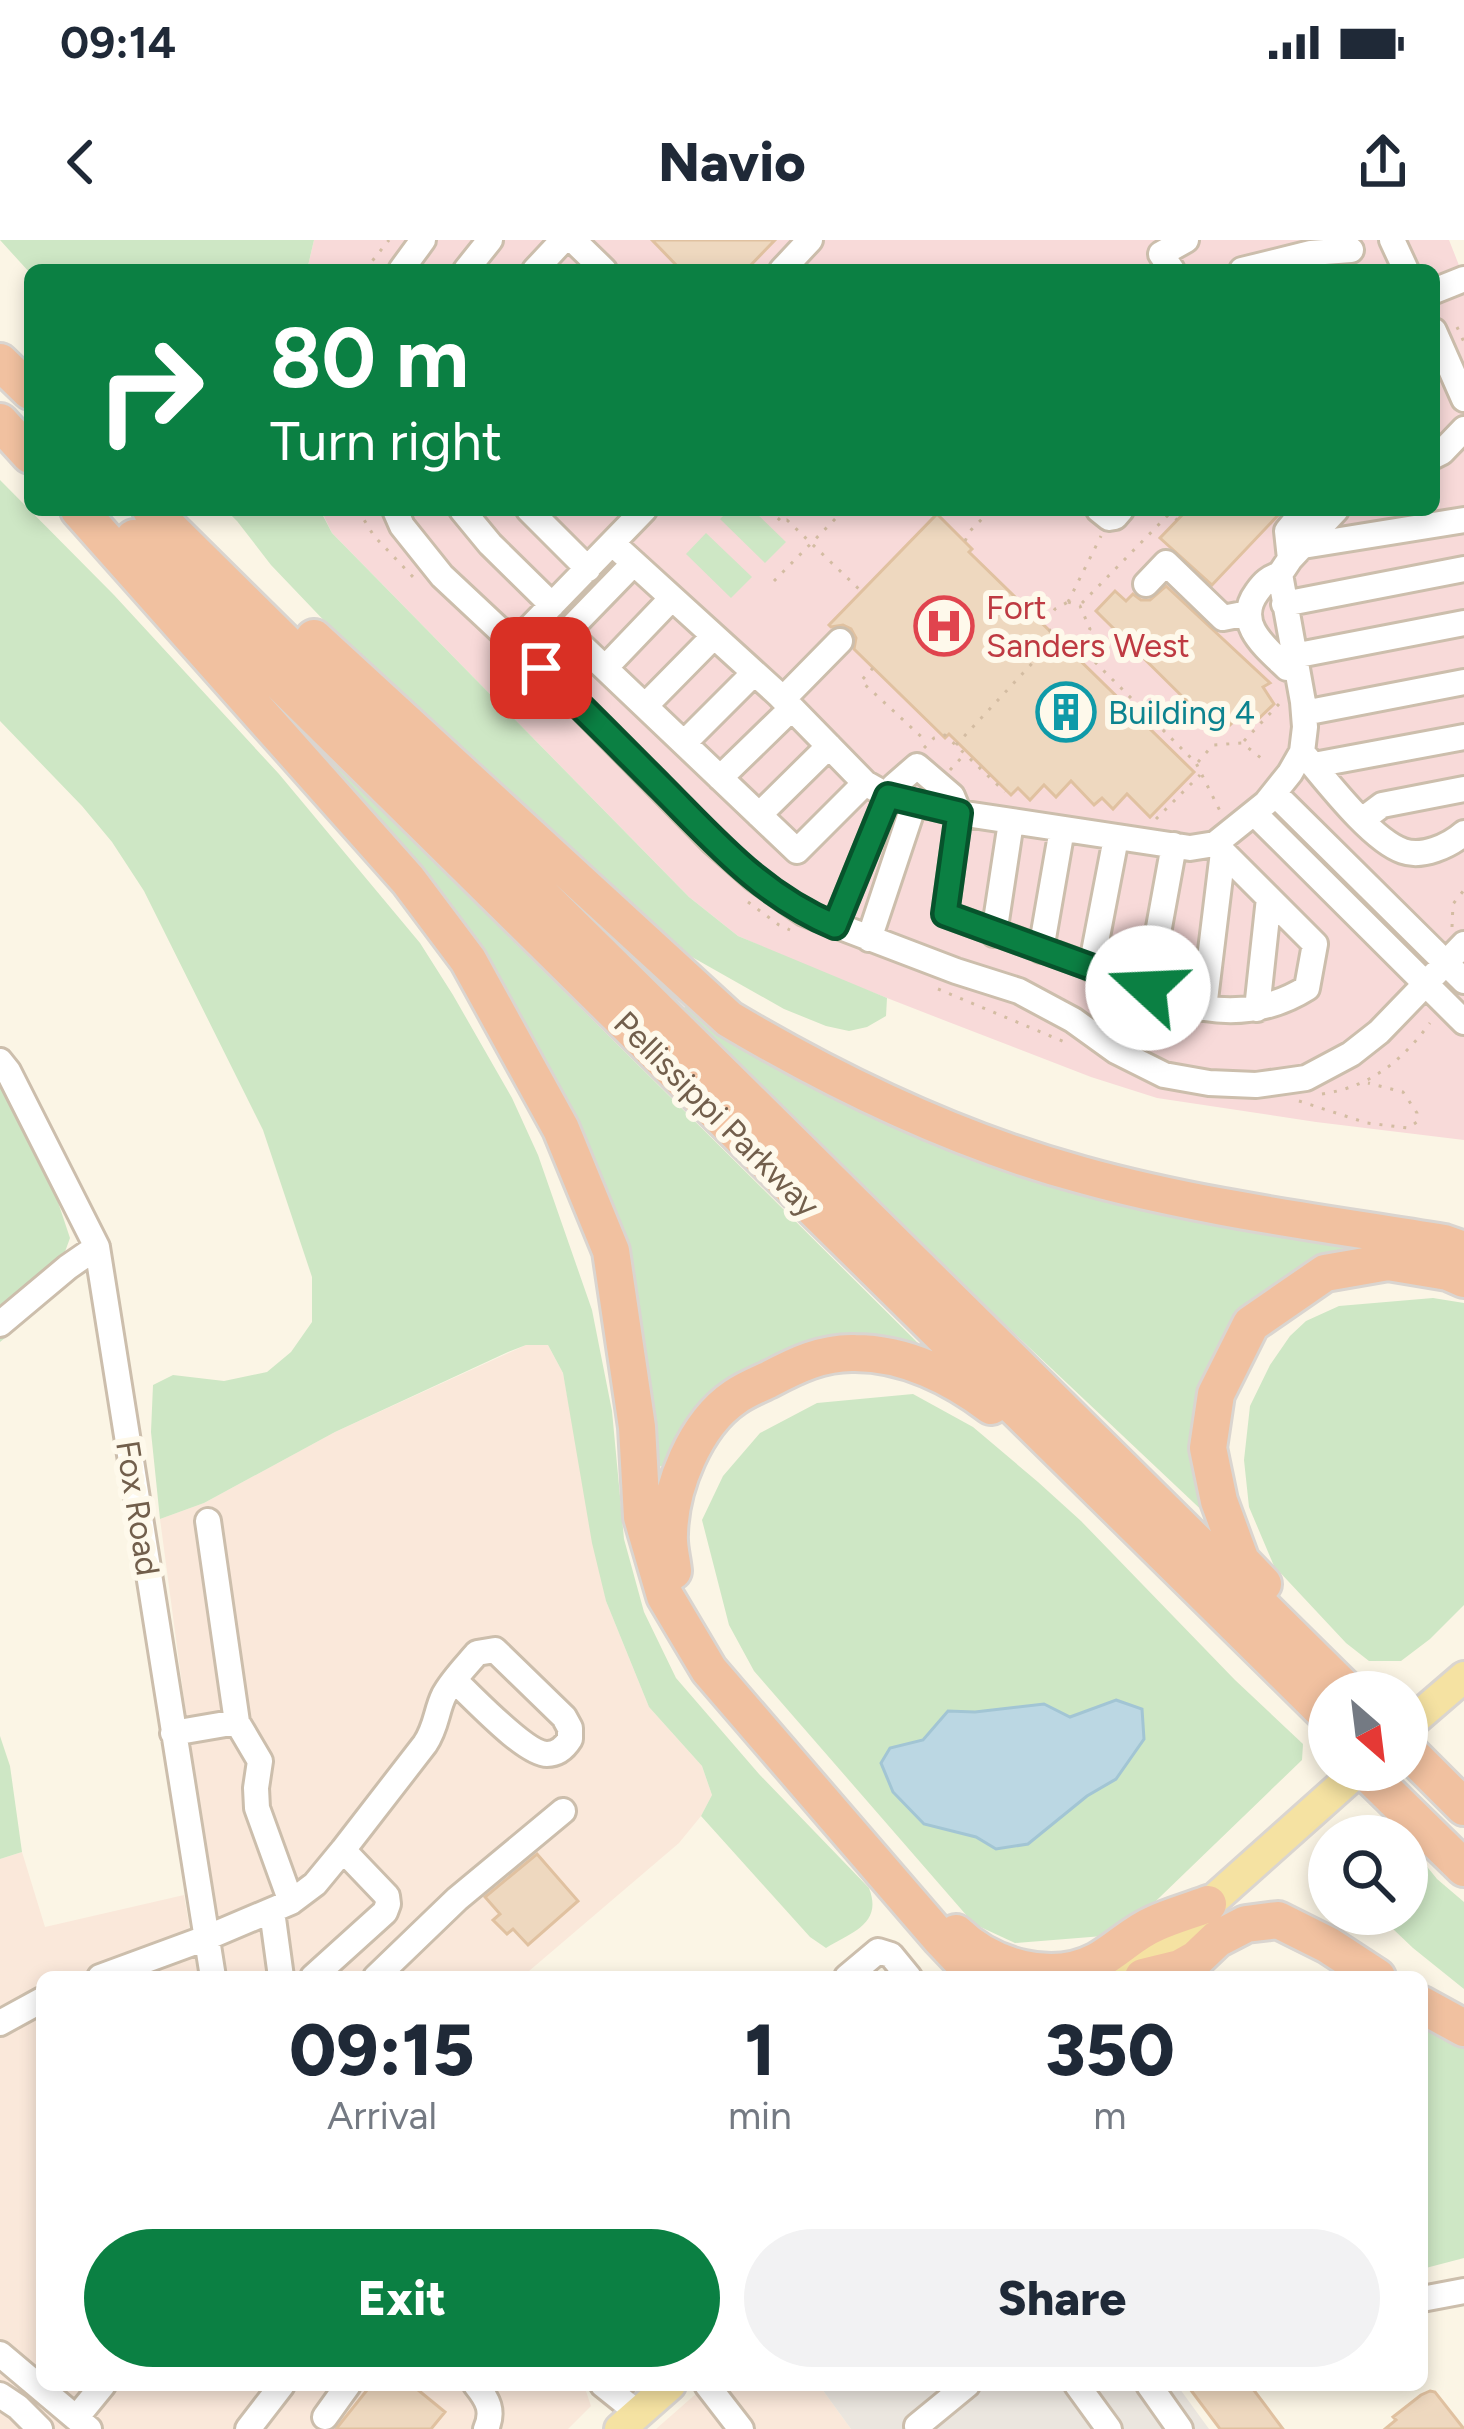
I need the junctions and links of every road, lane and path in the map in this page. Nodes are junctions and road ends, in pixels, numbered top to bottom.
1 (388, 240) edge
2 (490, 240) edge
3 (563, 240) edge
4 (573, 240) edge
5 (810, 240) edge
6 (1186, 240) edge
7 (1351, 253) edge
8 (370, 264) edge
9 (471, 264) edge
10 (541, 264) edge
11 (598, 264) edge
12 (788, 264) edge
13 (1168, 264) edge
14 (1266, 264) edge
15 (1440, 297) edge
16 (1464, 342) edge
17 (1440, 345) edge
18 (0, 358) edge
19 (24, 384) edge
20 (1464, 399) edge
21 (0, 405) edge
22 (0, 422) edge
23 (24, 428) edge
24 (1464, 429) edge
25 (24, 448) edge
26 (1440, 453) edge
27 (84, 516) edge
28 (112, 516) edge
29 (157, 516) edge
30 (181, 516) edge
31 (362, 516) edge
32 (398, 516) edge
33 (466, 516) edge
34 (535, 516) edge
35 (639, 516) edge
36 (776, 516) edge
37 (790, 516) edge
38 (838, 516) edge
39 (985, 516) edge
40 (1108, 516) edge
41 (1165, 516) edge
42 (1174, 516) edge
43 (1299, 516) edge
44 (1331, 516) edge
45 (787, 520) junction
46 (1177, 520) dead end
47 (1464, 520) edge
48 (964, 541) dead end
49 (812, 543) junction
50 (613, 544) junction
51 (1291, 560) junction
52 (634, 563) junction
53 (588, 569) junction
54 (1464, 569) edge
55 (412, 576) dead end
56 (774, 581) dead end
57 (1146, 584) dead end
58 (862, 592) dead end
59 (672, 598) junction
60 (1068, 602) junction
61 (1284, 604) junction
62 (552, 605) junction
63 (1080, 606) junction
64 (1248, 613) junction
65 (1464, 623) edge
66 (714, 636) junction
67 (840, 641) dead end
68 (1053, 641) junction
69 (514, 644) junction
70 (1078, 646) junction
71 (1290, 664) junction
72 (604, 668) junction
73 (873, 668) dead end
74 (754, 673) junction
75 (1464, 682) edge
76 (787, 703) junction
77 (645, 706) junction
78 (1292, 708) junction
79 (1464, 737) edge
80 (684, 743) junction
81 (928, 743) junction
82 (1242, 743) junction
83 (956, 745) junction
84 (829, 746) junction
85 (923, 749) dead end
86 (965, 754) junction
87 (1308, 759) junction
88 (1266, 762) dead end
89 (1196, 763) junction
90 (948, 772) dead end
91 (1202, 774) junction
92 (721, 778) junction
93 (877, 789) junction
94 (1464, 789) edge
95 (1005, 792) dead end
96 (1274, 793) junction
97 (914, 803) junction
98 (1220, 811) dead end
99 (959, 813) junction
100 (1254, 813) junction
101 (759, 815) junction
102 (1362, 820) junction
103 (1011, 821) junction
104 (1150, 824) dead end
105 (1062, 829) junction
106 (1464, 833) edge
107 (1116, 838) junction
108 (1174, 845) junction
109 (1219, 848) junction
110 (1464, 890) edge
111 (744, 898) dead end
112 (1269, 898) junction
113 (835, 926) junction
114 (800, 934) dead end
115 (994, 934) junction
116 (869, 939) junction
117 (1459, 940) edge
118 (1041, 950) junction
119 (1444, 963) junction
120 (1090, 968) junction
121 (1464, 981) edge
122 (1425, 984) junction
123 (932, 986) dead end
124 (1148, 988) junction
125 (1204, 1007) junction
126 (1257, 1009) junction
127 (1437, 1012) dead end
128 (1464, 1022) edge
129 (1078, 1048) dead end
130 (0, 1061) edge
131 (1368, 1082) junction
132 (1322, 1094) dead end
133 (1306, 1097) dead end
134 (97, 1247) junction
135 (1464, 1250) edge
136 (1464, 1279) edge
137 (0, 1324) edge
138 (208, 1521) dead end
139 (1324, 1671) edge
140 (1308, 1674) edge
141 (1308, 1675) edge
142 (1464, 1677) edge
143 (455, 1681) junction
144 (1428, 1708) edge
145 (1308, 1715) edge
146 (237, 1722) junction
147 (173, 1733) junction
148 (1428, 1769) edge
149 (1428, 1778) edge
150 (1351, 1791) edge
151 (1389, 1791) edge
152 (1398, 1791) edge
153 (1464, 1793) edge
154 (563, 1810) dead end
155 (1459, 1831) edge
156 (343, 1850) junction
157 (1464, 1868) edge
158 (1208, 1904) junction
159 (282, 1907) junction
160 (206, 1938) junction
161 (116, 1971) edge
162 (212, 1971) edge
163 (281, 1971) edge
164 (321, 1971) edge
165 (382, 1971) edge
166 (854, 1971) edge
167 (904, 1971) edge
168 (971, 1971) edge
169 (1134, 1971) edge
170 (1168, 1971) edge
171 (1368, 1971) edge
172 (36, 2003) edge
173 (1428, 2008) edge
174 (0, 2023) edge
175 (1464, 2029) edge
176 (1464, 2291) edge
177 (1428, 2298) edge
178 (0, 2354) edge
179 (36, 2385) edge
180 (43, 2391) edge
181 (100, 2391) edge
182 (277, 2391) edge
183 (344, 2391) edge
184 (481, 2391) edge
185 (607, 2391) edge
186 (663, 2391) edge
187 (712, 2391) edge
188 (960, 2391) edge
189 (1081, 2391) edge
190 (1152, 2391) edge
191 (0, 2395) edge
192 (325, 2417) dead end
193 (629, 2421) edge
194 (82, 2424) edge
195 (917, 2426) dead end
196 (1172, 2426) edge
197 (40, 2429) edge
198 (248, 2429) edge
199 (485, 2429) edge
200 (741, 2429) edge
201 (1109, 2429) edge

1 - 8 path
2 - 9 street
3 - 10 street
4 - 11 street
5 - 12 street
6 - 13 street
7 - 14 street
15 - 16 path
17 - 20 street
18 - 19 highway
21 - 23 highway
22 - 25 highway
24 - 26 street
27 - 168 highway
28 - 141 highway, Pellissippi Parkway
29 - 140 highway, Pellissippi Parkway
30 - 135 highway
31 - 55 path
32 - 69 street
33 - 62 street
34 - 53 street
35 - 50 street
36 - 45 path
37 - 45 path
38 - 49 path
39 - 48 path
40 - 60 path
41 - 63 path
42 - 46 path
43 - 51 street
44 - 51 street
45 - 49 path
47 - 51 street
49 - 56 path
49 - 58 path
50 - 52 street
50 - 53 street
51 - 61 street
51 - 64 street
52 - 59 street
52 - 72 street
53 - 62 street
54 - 61 street
57 - 64 street
59 - 66 street
59 - 72 street
60 - 63 path
60 - 68 path
61 - 71 street
62 - 69 street
63 - 70 path
64 - 71 street
65 - 71 street
66 - 74 street
66 - 77 street
67 - 76 street
68 - 70 path
68 - 83 path
69 - 113 street
70 - 89 path
71 - 78 street
72 - 77 street
73 - 81 path
74 - 76 street
74 - 80 street
75 - 78 street
76 - 84 street
76 - 92 street
77 - 80 street
78 - 82 path
78 - 87 street
79 - 87 street
80 - 92 street
81 - 83 path
81 - 85 path
82 - 88 path
82 - 89 path
83 - 86 path
84 - 93 street
84 - 101 street
86 - 90 path
86 - 95 path
87 - 96 street
87 - 102 street
89 - 91 path
91 - 98 path
91 - 104 path
92 - 101 street
93 - 97 street
93 - 99 street
93 - 101 street
93 - 113 street
94 - 102 street
96 - 100 street
96 - 119 street
97 - 99 street
97 - 116 street
99 - 103 street
99 - 115 street
100 - 109 street
100 - 122 street
102 - 106 street
103 - 105 street
103 - 115 street
105 - 107 street
105 - 118 street
107 - 108 street
107 - 120 street
108 - 109 street
108 - 124 street
109 - 112 street
109 - 125 street
110 - 117 path
111 - 114 path
112 - 126 street
112 - 126 street
113 - 116 street
115 - 118 street
116 - 122 street
117 - 119 street
118 - 120 street
119 - 121 street
119 - 122 street
120 - 124 street
122 - 128 street
123 - 129 path
124 - 125 street
125 - 126 street
127 - 131 path
130 - 134 street, Fox Road
131 - 132 path
131 - 133 path
134 - 137 street
134 - 147 street, Fox Road
136 - 139 highway
138 - 146 street
142 - 144 main road
143 - 143 street
143 - 156 street
145 - 158 highway
146 - 147 street
146 - 159 street
147 - 160 street, Fox Road
148 - 153 highway
149 - 155 highway
150 - 158 main road
151 - 157 highway
152 - 155 highway
154 - 165 street
156 - 159 street
156 - 164 street
158 - 169 main road
159 - 160 street
159 - 163 street
160 - 161 street
160 - 162 street, Fox Road
166 - 167 street
170 - 171 highway
172 - 174 street
173 - 175 highway
176 - 177 street
178 - 179 street
180 - 194 street
181 - 194 street
182 - 198 street
183 - 192 street
184 - 199 street
185 - 193 street
186 - 193 main road
187 - 200 street
188 - 195 street
189 - 201 street
190 - 196 street
191 - 197 street

